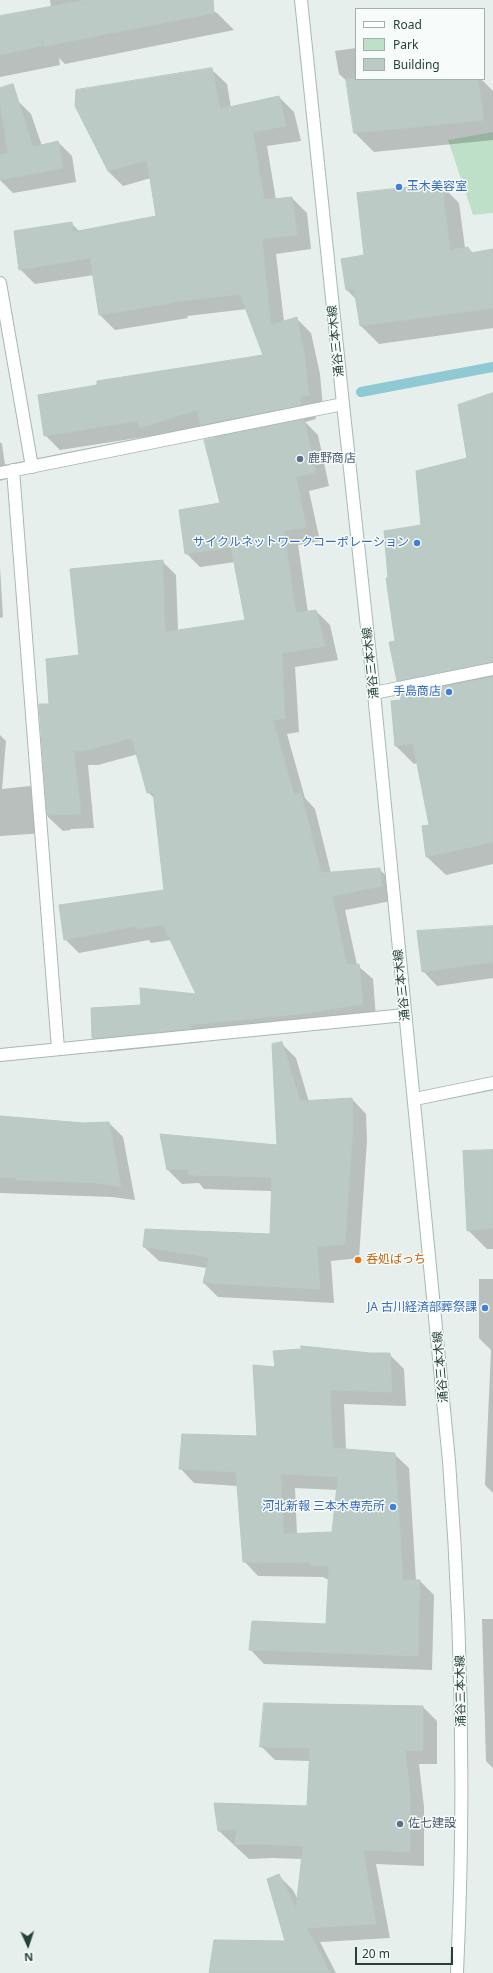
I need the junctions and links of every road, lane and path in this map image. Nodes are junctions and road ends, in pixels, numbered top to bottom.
1 (302, 0) edge
2 (0, 282) edge
3 (343, 404) junction
4 (32, 466) junction
5 (13, 470) junction
6 (0, 473) edge
7 (493, 669) edge
8 (374, 693) junction
9 (405, 1015) junction
10 (58, 1049) junction
11 (0, 1055) edge
12 (493, 1083) edge
13 (415, 1099) junction
14 (457, 1973) edge

1 - 3 main road, 涌谷三本木線
2 - 4 main road
3 - 4 main road
3 - 8 main road, 涌谷三本木線
4 - 5 main road
5 - 6 main road
5 - 10 main road
7 - 8 main road
8 - 9 main road, 涌谷三本木線
9 - 10 main road
9 - 13 main road, 涌谷三本木線
10 - 11 main road
12 - 13 main road
13 - 14 main road, 涌谷三本木線

